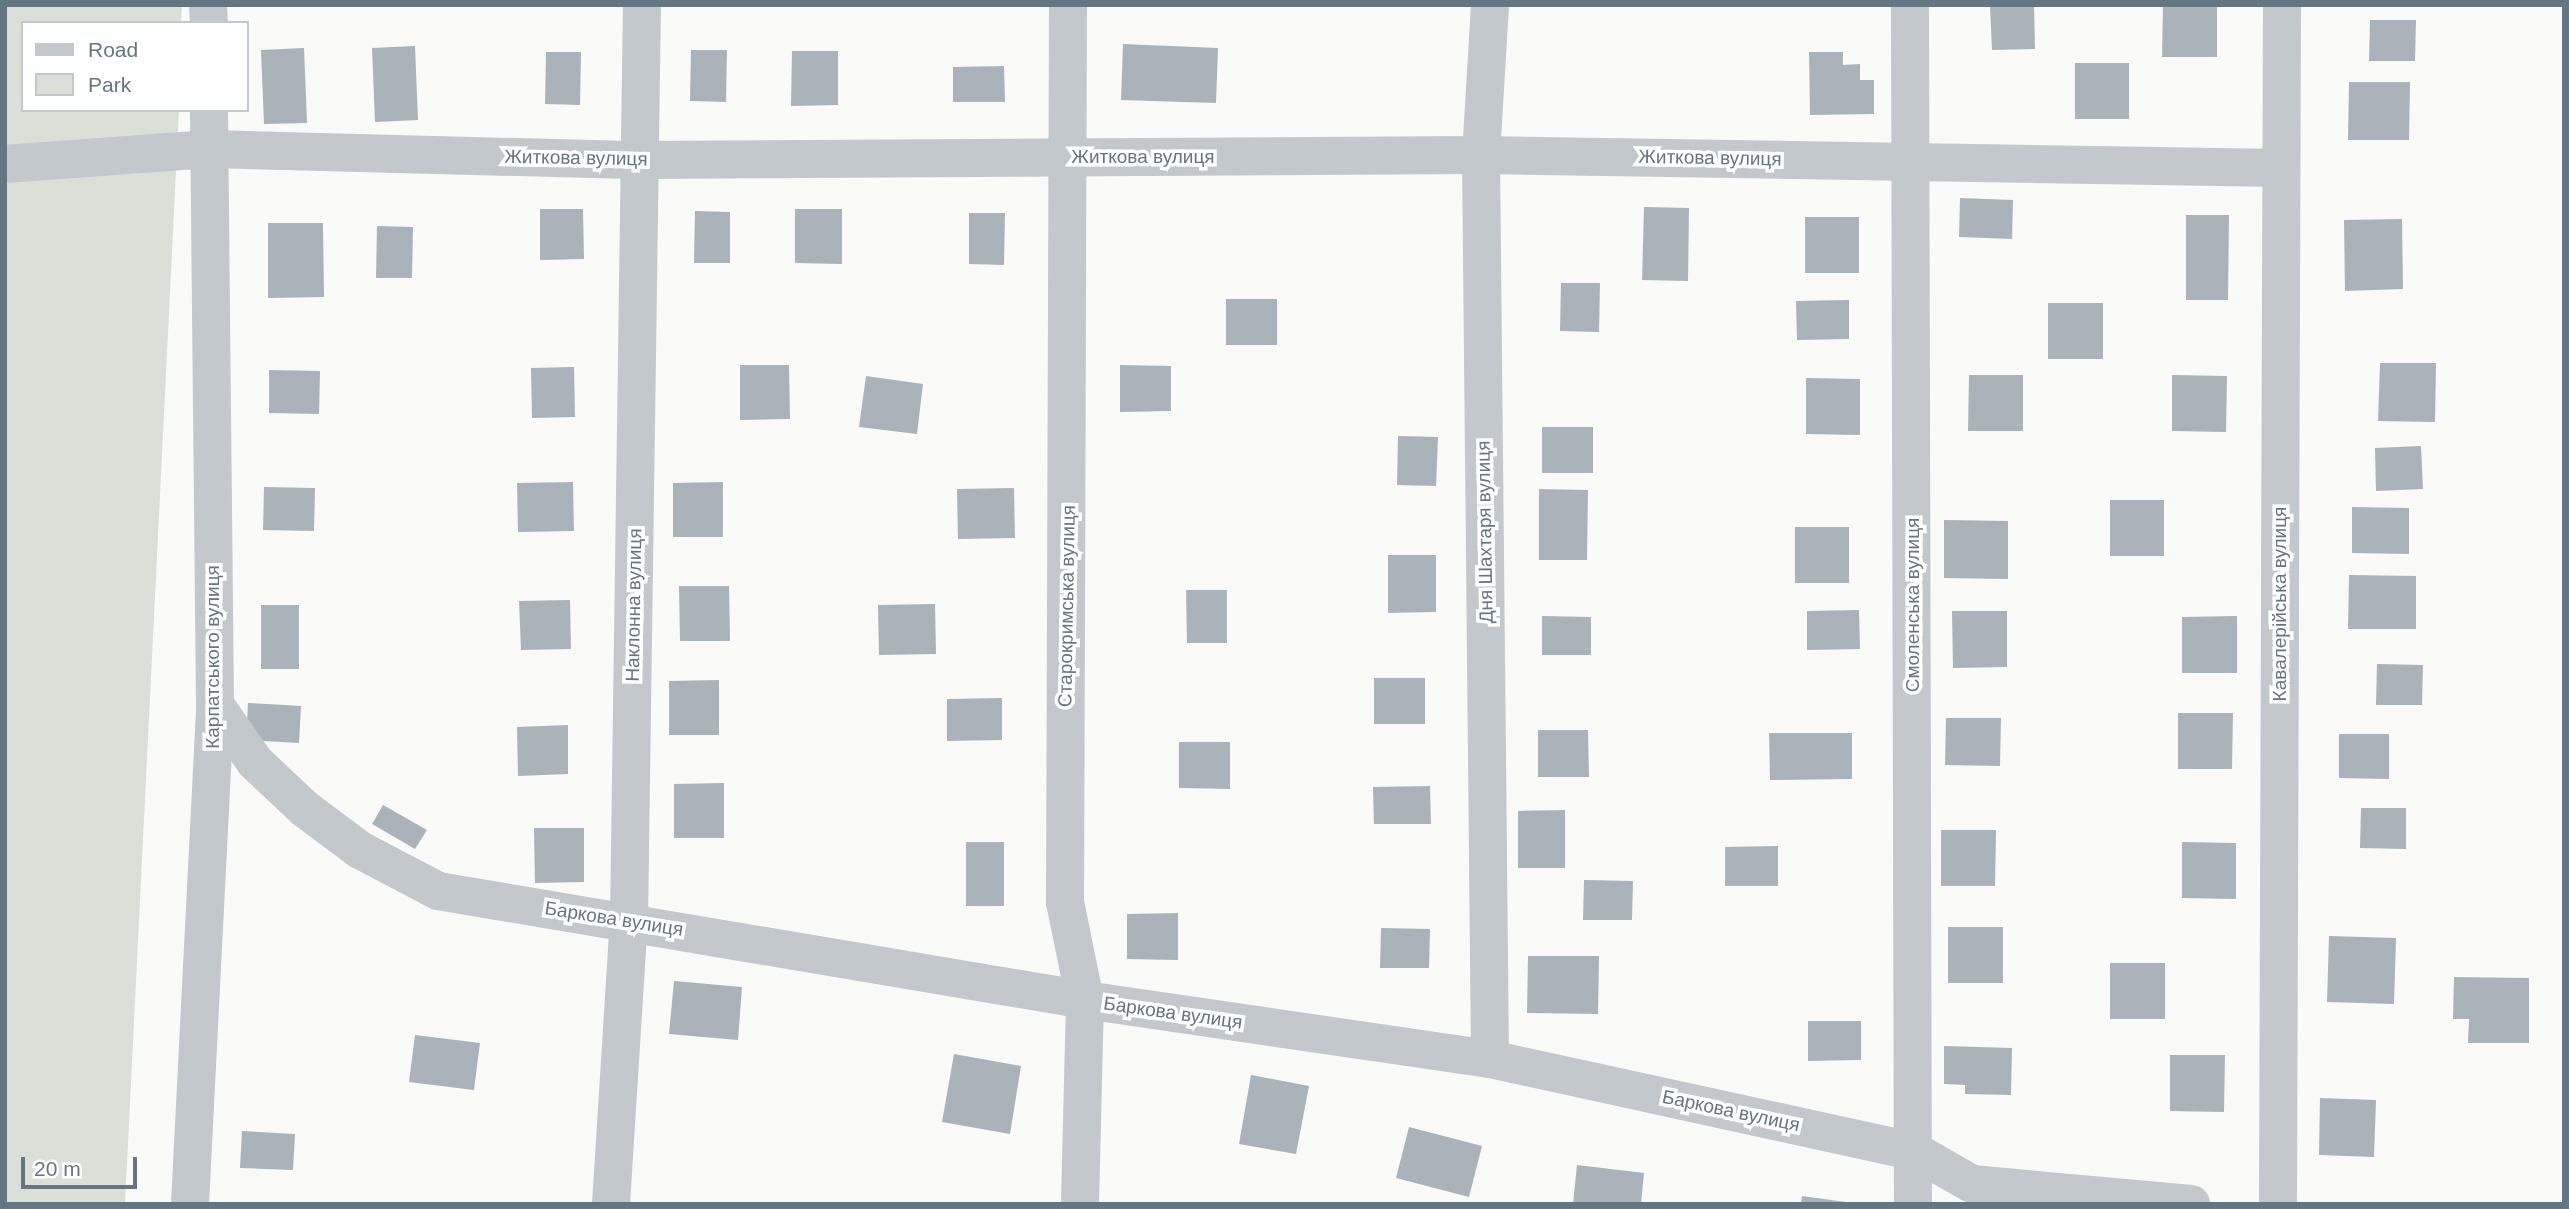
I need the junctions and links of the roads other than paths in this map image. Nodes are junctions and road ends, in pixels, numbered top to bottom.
1 (642, 5) edge
2 (1068, 5) edge
3 (1490, 5) edge
4 (1910, 5) edge
5 (2282, 5) edge
6 (209, 112) edge
7 (209, 149) junction
8 (1481, 155) junction
9 (1071, 158) junction
10 (641, 160) junction
11 (1911, 161) junction
12 (5, 164) edge
13 (2281, 168) junction
14 (215, 705) junction
15 (629, 921) junction
16 (1085, 1000) junction
17 (1490, 1059) junction
18 (1916, 1152) junction
19 (190, 1204) edge
20 (611, 1204) edge
21 (1080, 1204) edge
22 (1913, 1204) edge
23 (2191, 1204) edge
24 (2278, 1204) edge

1 - 10 street, Наклонна вулиця
2 - 9 street, Старокримська вулиця
3 - 8 street, Дня Шахтаря вулиця
4 - 11 street, Смоленська вулиця
5 - 13 street, Кавалерійська вулиця
6 - 7 street, Карпатського вулиця
7 - 10 street, Житкова вулиця
7 - 12 street, Житкова вулиця
7 - 14 street, Карпатського вулиця
8 - 9 street, Житкова вулиця
8 - 11 street, Житкова вулиця
8 - 17 street, Дня Шахтаря вулиця
9 - 10 street, Житкова вулиця
9 - 16 street, Старокримська вулиця
10 - 15 street, Наклонна вулиця
11 - 13 street, Житкова вулиця
11 - 18 street, Смоленська вулиця
13 - 24 street, Кавалерійська вулиця
14 - 15 street, Баркова вулиця
14 - 19 street, Карпатського вулиця
15 - 16 street, Баркова вулиця
15 - 20 street, Наклонна вулиця
16 - 17 street, Баркова вулиця
16 - 21 street, Старокримська вулиця
17 - 18 street, Баркова вулиця
18 - 22 street, Смоленська вулиця
18 - 23 street, Баркова вулиця

